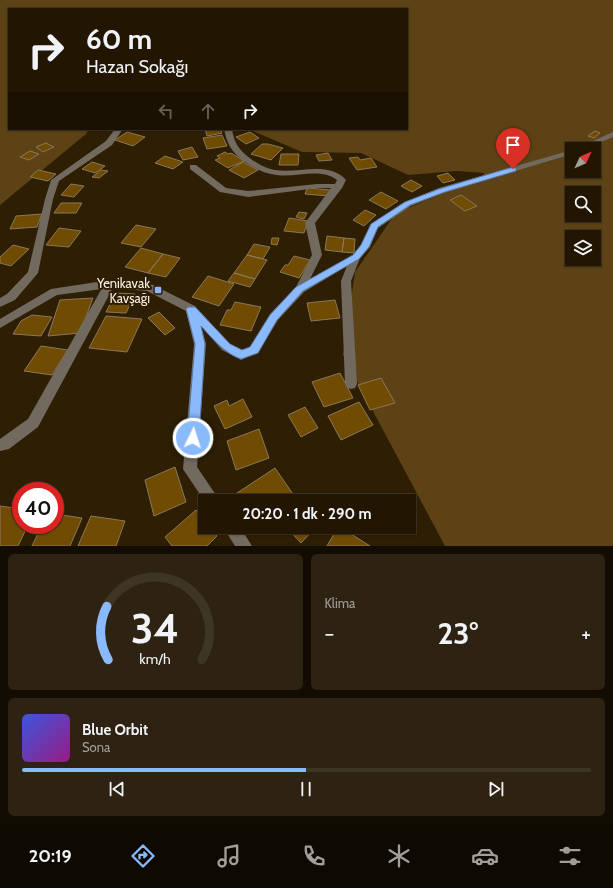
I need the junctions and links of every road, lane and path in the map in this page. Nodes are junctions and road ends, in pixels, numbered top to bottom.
1 (118, 130) edge
2 (228, 130) edge
3 (613, 134) edge
4 (595, 142) edge
5 (565, 154) edge
6 (193, 167) dead end
7 (338, 186) junction
8 (356, 257) junction
9 (110, 284) junction
10 (300, 289) junction
11 (0, 304) edge
12 (191, 309) junction
13 (0, 324) edge
14 (351, 384) dead end
15 (0, 445) edge
16 (208, 494) edge
17 (236, 534) edge
18 (244, 546) edge

1 - 11 street
2 - 7 street
3 - 4 street
5 - 8 street
6 - 7 street
7 - 10 street
8 - 10 street
8 - 14 street
9 - 12 street
9 - 13 street
9 - 15 street
10 - 12 street
12 - 16 street
17 - 18 street

